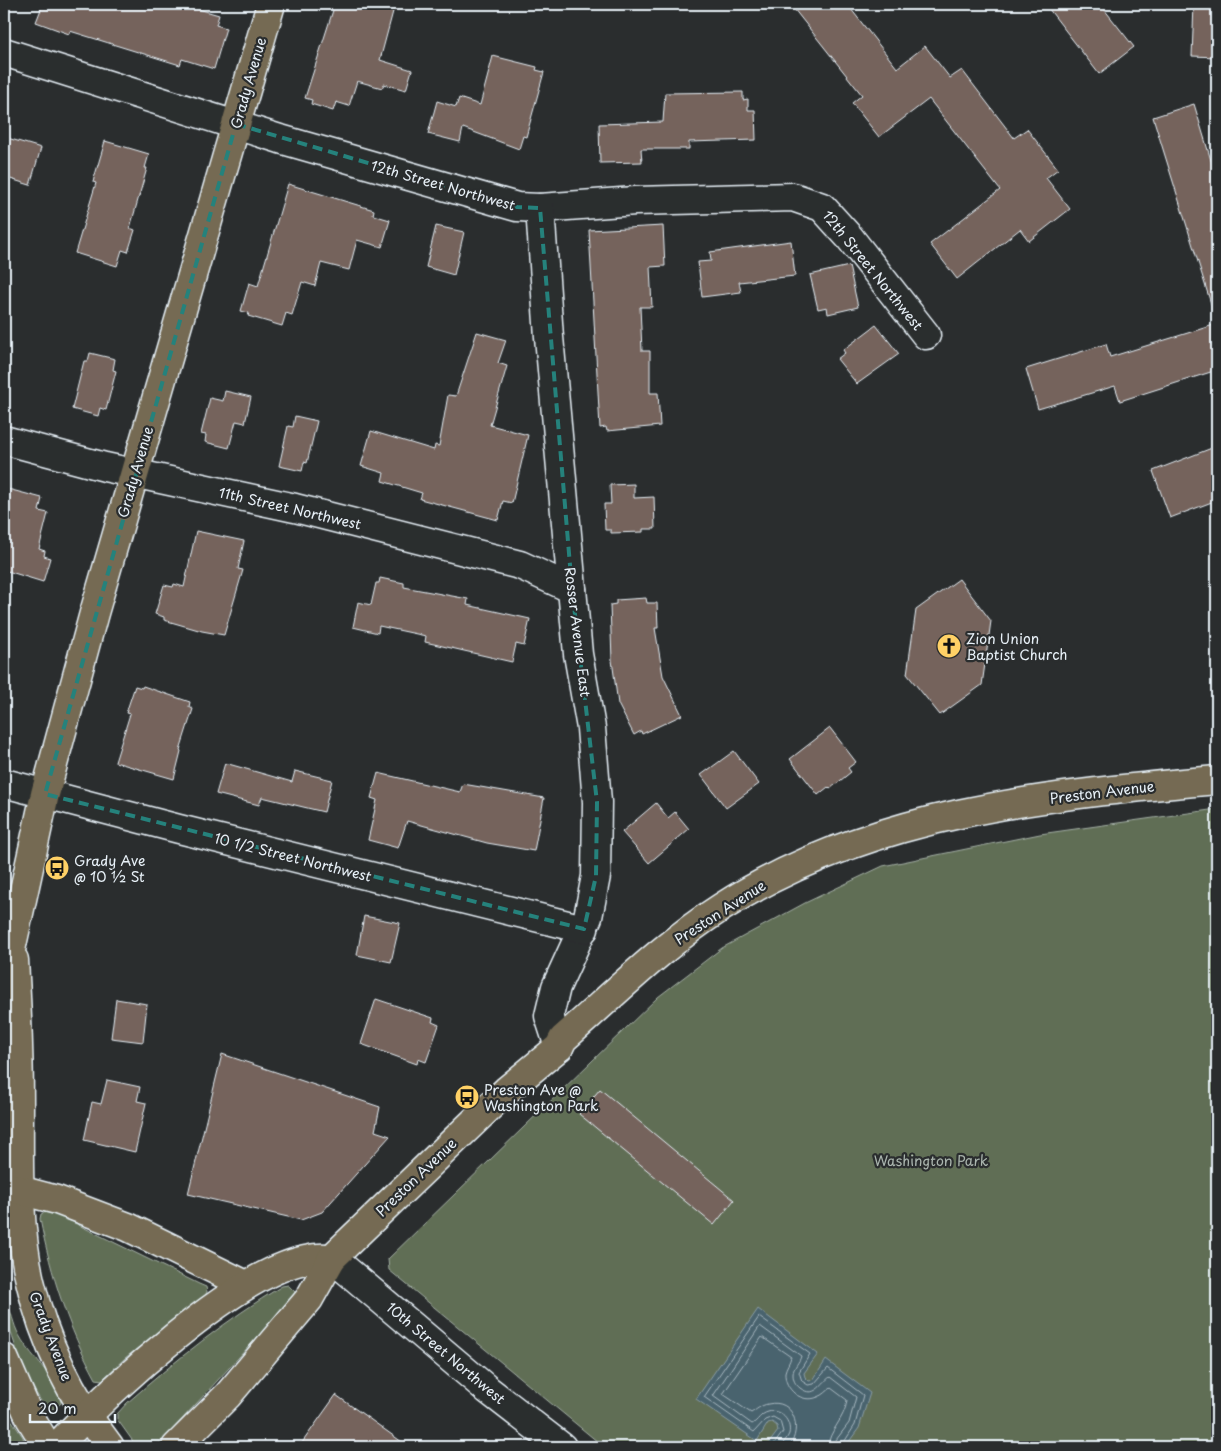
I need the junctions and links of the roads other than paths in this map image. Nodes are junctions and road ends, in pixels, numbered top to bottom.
1 (271, 4) edge
2 (4, 52) edge
3 (236, 124) junction
4 (540, 208) junction
5 (926, 335) dead end
6 (4, 440) edge
7 (134, 473) junction
8 (572, 589) junction
9 (1217, 780) edge
10 (4, 783) edge
11 (45, 794) junction
12 (584, 930) junction
13 (12, 944) junction
14 (4, 982) edge
15 (559, 1046) junction
16 (11, 1188) edge
17 (332, 1258) junction
18 (246, 1285) junction
19 (4, 1358) edge
20 (86, 1417) junction
21 (48, 1447) edge
22 (56, 1447) edge
23 (110, 1447) edge
24 (176, 1447) edge
25 (562, 1447) edge

1 - 3 main road, Grady Avenue
2 - 3 street, 12th Street Northwest
3 - 4 street, 12th Street Northwest
3 - 7 main road, Grady Avenue
4 - 5 street, 12th Street Northwest
4 - 8 street, Rosser Avenue East
6 - 7 street, 11th Street Northwest
7 - 8 street, 11th Street Northwest
7 - 11 main road, Grady Avenue
8 - 12 street, Rosser Avenue East
9 - 15 main road, Preston Avenue
10 - 11 street, 10 1/2 Street Northwest
11 - 12 street, 10 1/2 Street Northwest
11 - 13 main road, Grady Avenue
12 - 15 street, Rosser Avenue East
13 - 14 main road, Grady Avenue
13 - 16 main road, Grady Avenue
15 - 17 main road, Preston Avenue
16 - 18 main road
16 - 20 main road, Grady Avenue
17 - 18 main road
17 - 24 main road, Preston Avenue
17 - 25 street, 10th Street Northwest
18 - 20 main road
19 - 21 main road
20 - 22 main road
20 - 23 main road, Grady Avenue

